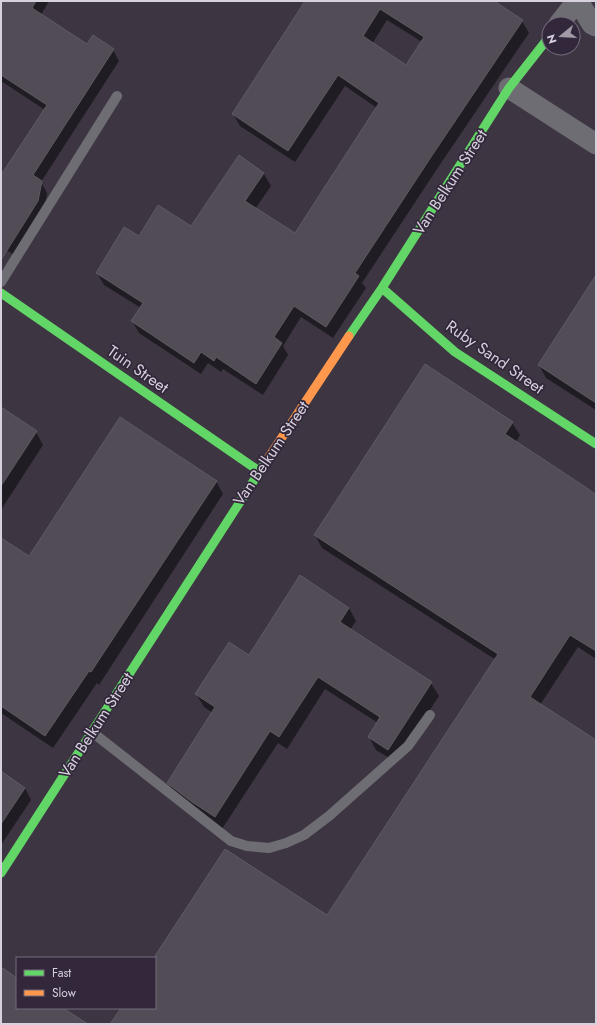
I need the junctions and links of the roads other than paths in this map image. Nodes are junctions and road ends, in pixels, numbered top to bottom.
1 (578, 1) edge
2 (566, 16) edge
3 (596, 26) edge
4 (541, 47) edge
5 (510, 88) junction
6 (117, 96) dead end
7 (596, 144) edge
8 (1, 282) edge
9 (382, 288) junction
10 (1, 293) edge
11 (596, 444) edge
12 (259, 470) junction
13 (430, 715) dead end
14 (92, 732) junction
15 (1, 873) edge

1 - 2 street
1 - 3 street
4 - 5 street, Van Belkum Street
5 - 7 street
5 - 9 street, Van Belkum Street
6 - 8 lane
9 - 11 street, Ruby Sand Street
9 - 12 street, Van Belkum Street
10 - 12 street, Tuin Street
12 - 14 street, Van Belkum Street
13 - 14 lane
14 - 15 street, Van Belkum Street

